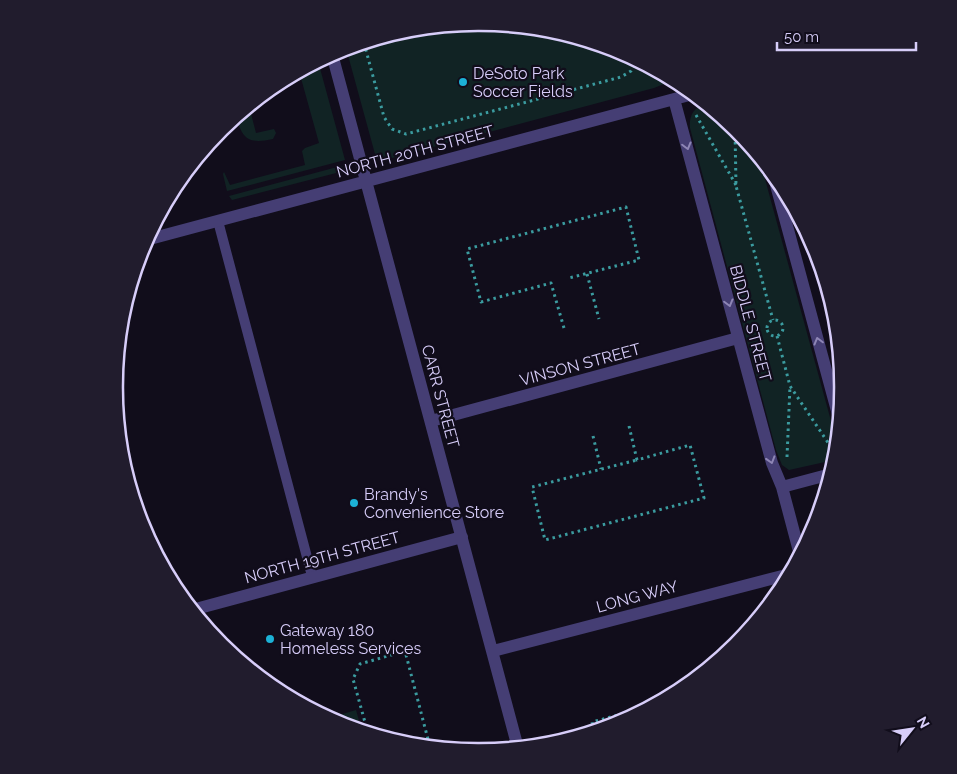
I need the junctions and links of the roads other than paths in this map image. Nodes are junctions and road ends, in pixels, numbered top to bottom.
1 (334, 62) edge
2 (683, 97) edge
3 (674, 99) junction
4 (366, 181) junction
5 (779, 197) edge
6 (218, 221) junction
7 (156, 237) edge
8 (738, 338) junction
9 (834, 398) edge
10 (431, 421) junction
11 (823, 476) edge
12 (782, 487) junction
13 (462, 537) junction
14 (797, 545) edge
15 (312, 576) junction
16 (779, 577) edge
17 (199, 608) edge
18 (493, 651) junction
19 (516, 741) edge

1 - 4 street, CARR STREET
2 - 3 street, NORTH 20TH STREET
3 - 4 street, NORTH 20TH STREET
3 -> 8 street, BIDDLE STREET
4 - 6 street, NORTH 20TH STREET
4 - 10 street, CARR STREET
9 -> 5 street
6 - 7 street, NORTH 20TH STREET
6 - 15 lane
8 - 10 street, VINSON STREET
8 -> 12 street, BIDDLE STREET
10 - 13 street, CARR STREET
11 - 12 street
12 - 14 street, BIDDLE STREET
13 - 15 street, NORTH 19TH STREET
13 - 18 street, CARR STREET
15 - 17 street, NORTH 19TH STREET
16 - 18 street, LONG WAY
18 - 19 street, CARR STREET

